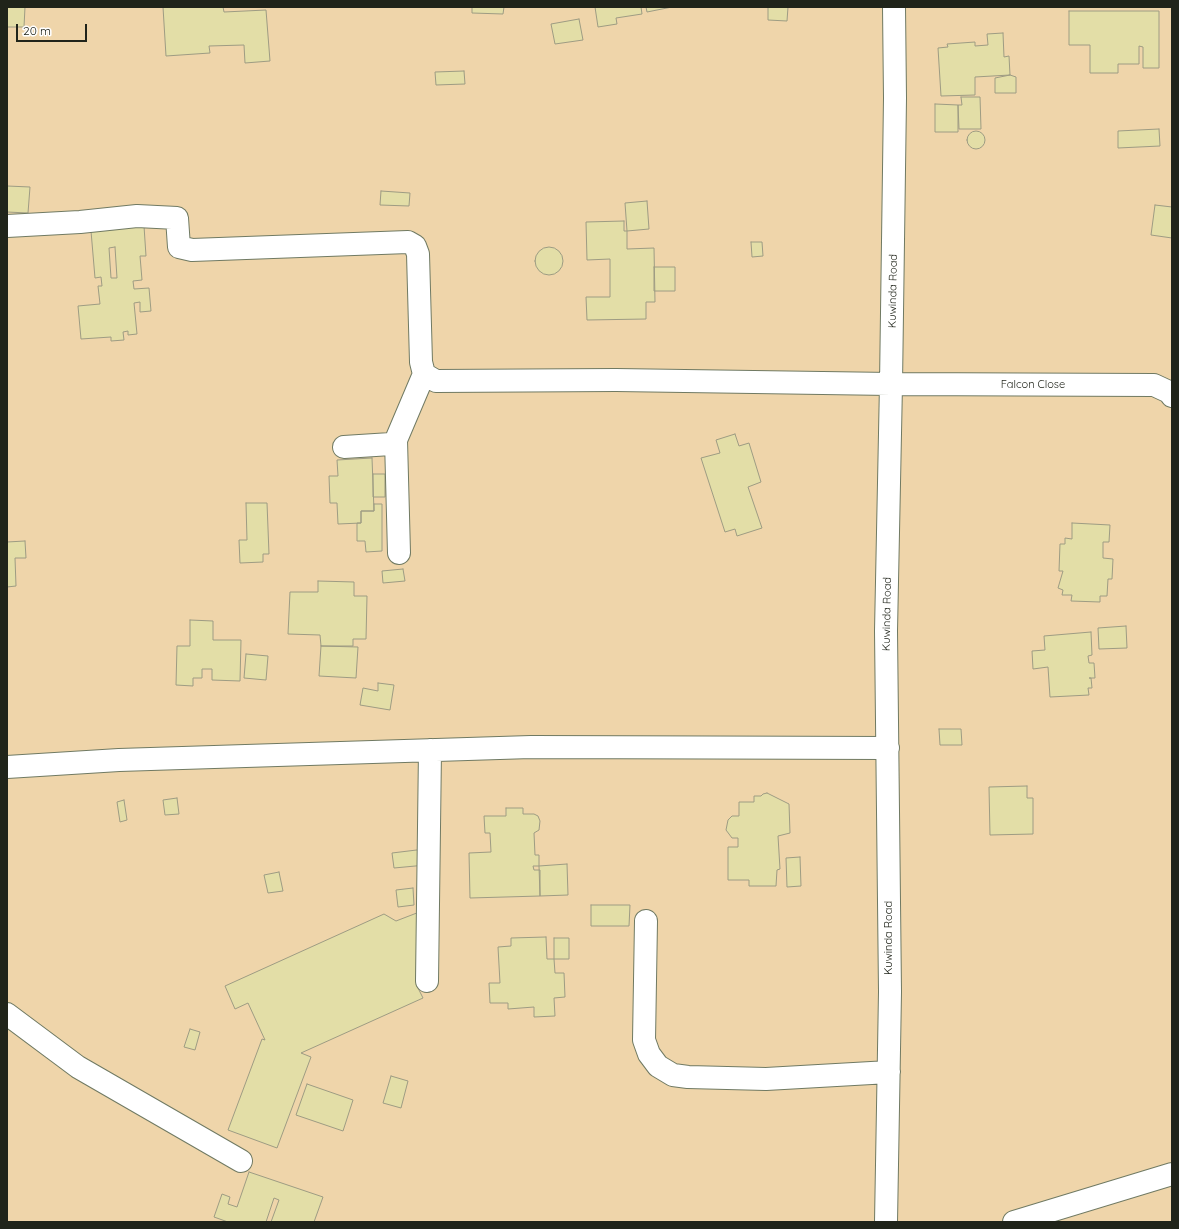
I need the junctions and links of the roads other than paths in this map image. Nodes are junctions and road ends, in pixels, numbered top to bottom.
1 (894, 7) edge
2 (7, 226) edge
3 (424, 374) junction
4 (892, 384) junction
5 (1171, 392) edge
6 (396, 440) junction
7 (344, 447) dead end
8 (399, 552) dead end
9 (888, 748) junction
10 (430, 750) junction
11 (7, 767) edge
12 (646, 921) dead end
13 (427, 981) dead end
14 (7, 1014) edge
15 (889, 1072) junction
16 (241, 1162) dead end
17 (1172, 1174) edge
18 (886, 1222) edge
19 (1014, 1222) edge

1 - 4 street, Kuwinda Road
2 - 3 street
3 - 4 street, Falcon Close
3 - 6 street
4 - 5 street, Falcon Close
4 - 9 street, Kuwinda Road
6 - 7 street
6 - 8 street
9 - 10 street
9 - 15 street, Kuwinda Road
10 - 11 street
10 - 13 street
12 - 15 street
14 - 16 street
15 - 18 street, Kuwinda Road
17 - 19 street

